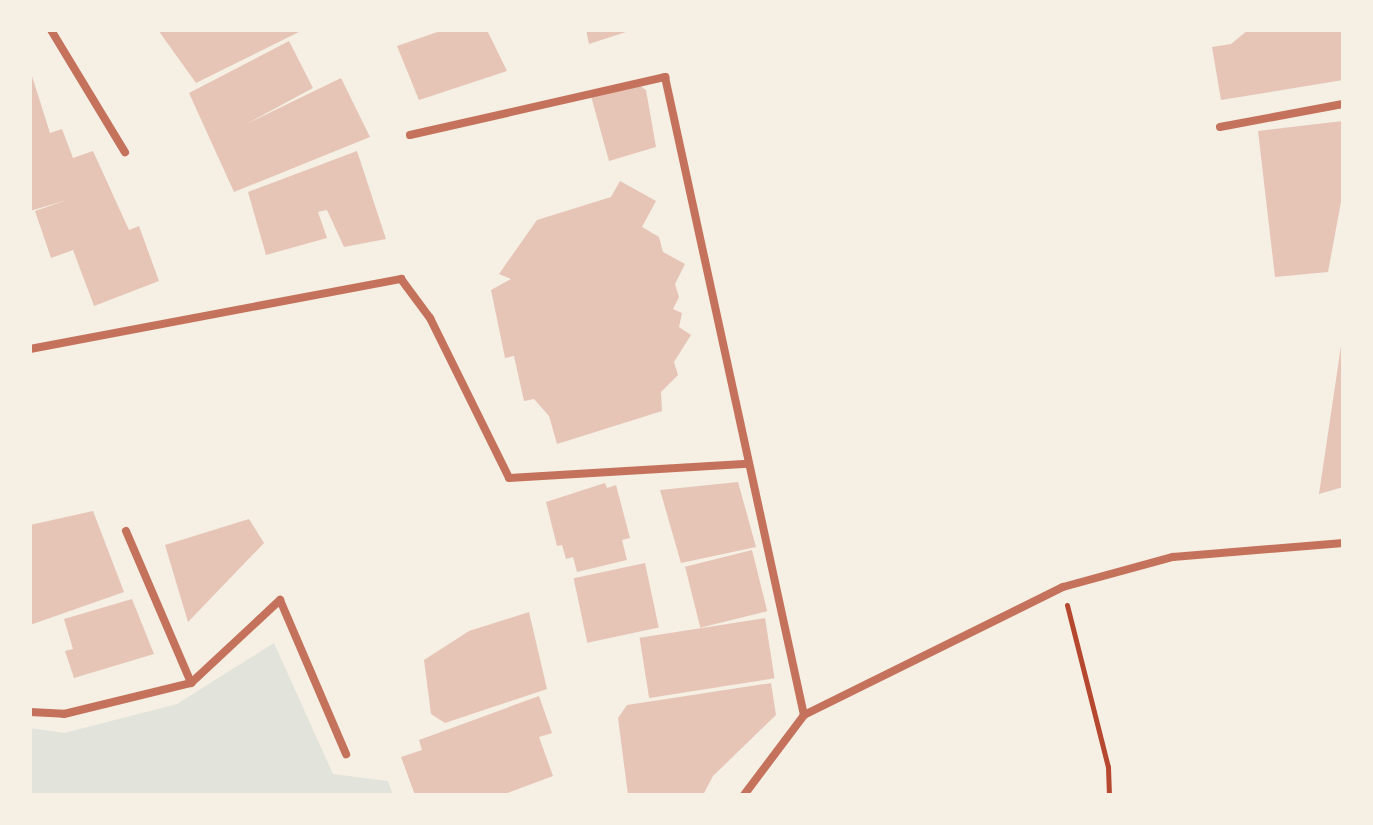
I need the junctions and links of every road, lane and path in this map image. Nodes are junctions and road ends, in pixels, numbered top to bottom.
1 (51, 30) edge
2 (1343, 104) edge
3 (1220, 127) dead end
4 (410, 135) dead end
5 (125, 152) dead end
6 (30, 349) edge
7 (748, 464) junction
8 (126, 531) dead end
9 (1343, 543) edge
10 (1063, 587) junction
11 (191, 683) junction
12 (30, 712) edge
13 (804, 715) junction
14 (346, 754) dead end
15 (744, 795) edge
16 (1109, 795) edge

1 - 5 street
2 - 3 street
4 - 7 street
6 - 7 street
7 - 13 street
8 - 11 street
9 - 10 street
10 - 13 street
10 - 16 path
11 - 12 street
11 - 14 street
13 - 15 street

